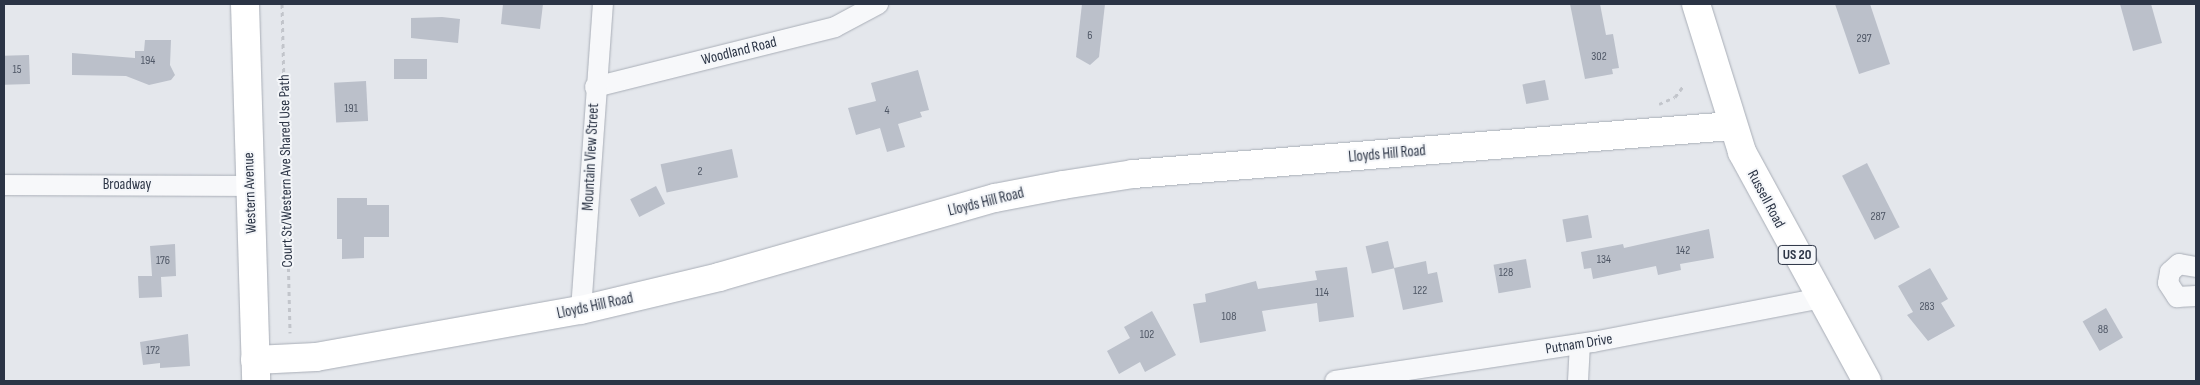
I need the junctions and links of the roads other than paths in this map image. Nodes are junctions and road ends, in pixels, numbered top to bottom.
1 (245, 4) edge
2 (603, 4) edge
3 (878, 4) edge
4 (1696, 4) edge
5 (595, 87) junction
6 (1731, 126) junction
7 (4, 185) edge
8 (250, 186) junction
9 (2196, 267) edge
10 (2196, 296) edge
11 (1821, 298) junction
12 (581, 310) junction
13 (1580, 344) junction
14 (255, 370) edge
15 (1335, 381) edge
16 (1578, 381) edge
17 (1867, 381) edge

1 - 8 main road, Western Avenue
2 - 5 street, Mountain View Street
3 - 5 street, Woodland Road
4 - 6 main road, Russell Road / US 20
5 - 12 street, Mountain View Street
6 - 11 main road, Russell Road / US 20
6 - 12 main road, Lloyds Hill Road
7 - 8 street, Broadway
8 - 14 main road, Western Avenue
9 - 10 street
11 - 13 street, Putnam Drive
11 - 17 main road, Russell Road / US 20
12 - 14 main road, Lloyds Hill Road
13 - 15 street, Putnam Drive
13 - 16 street

